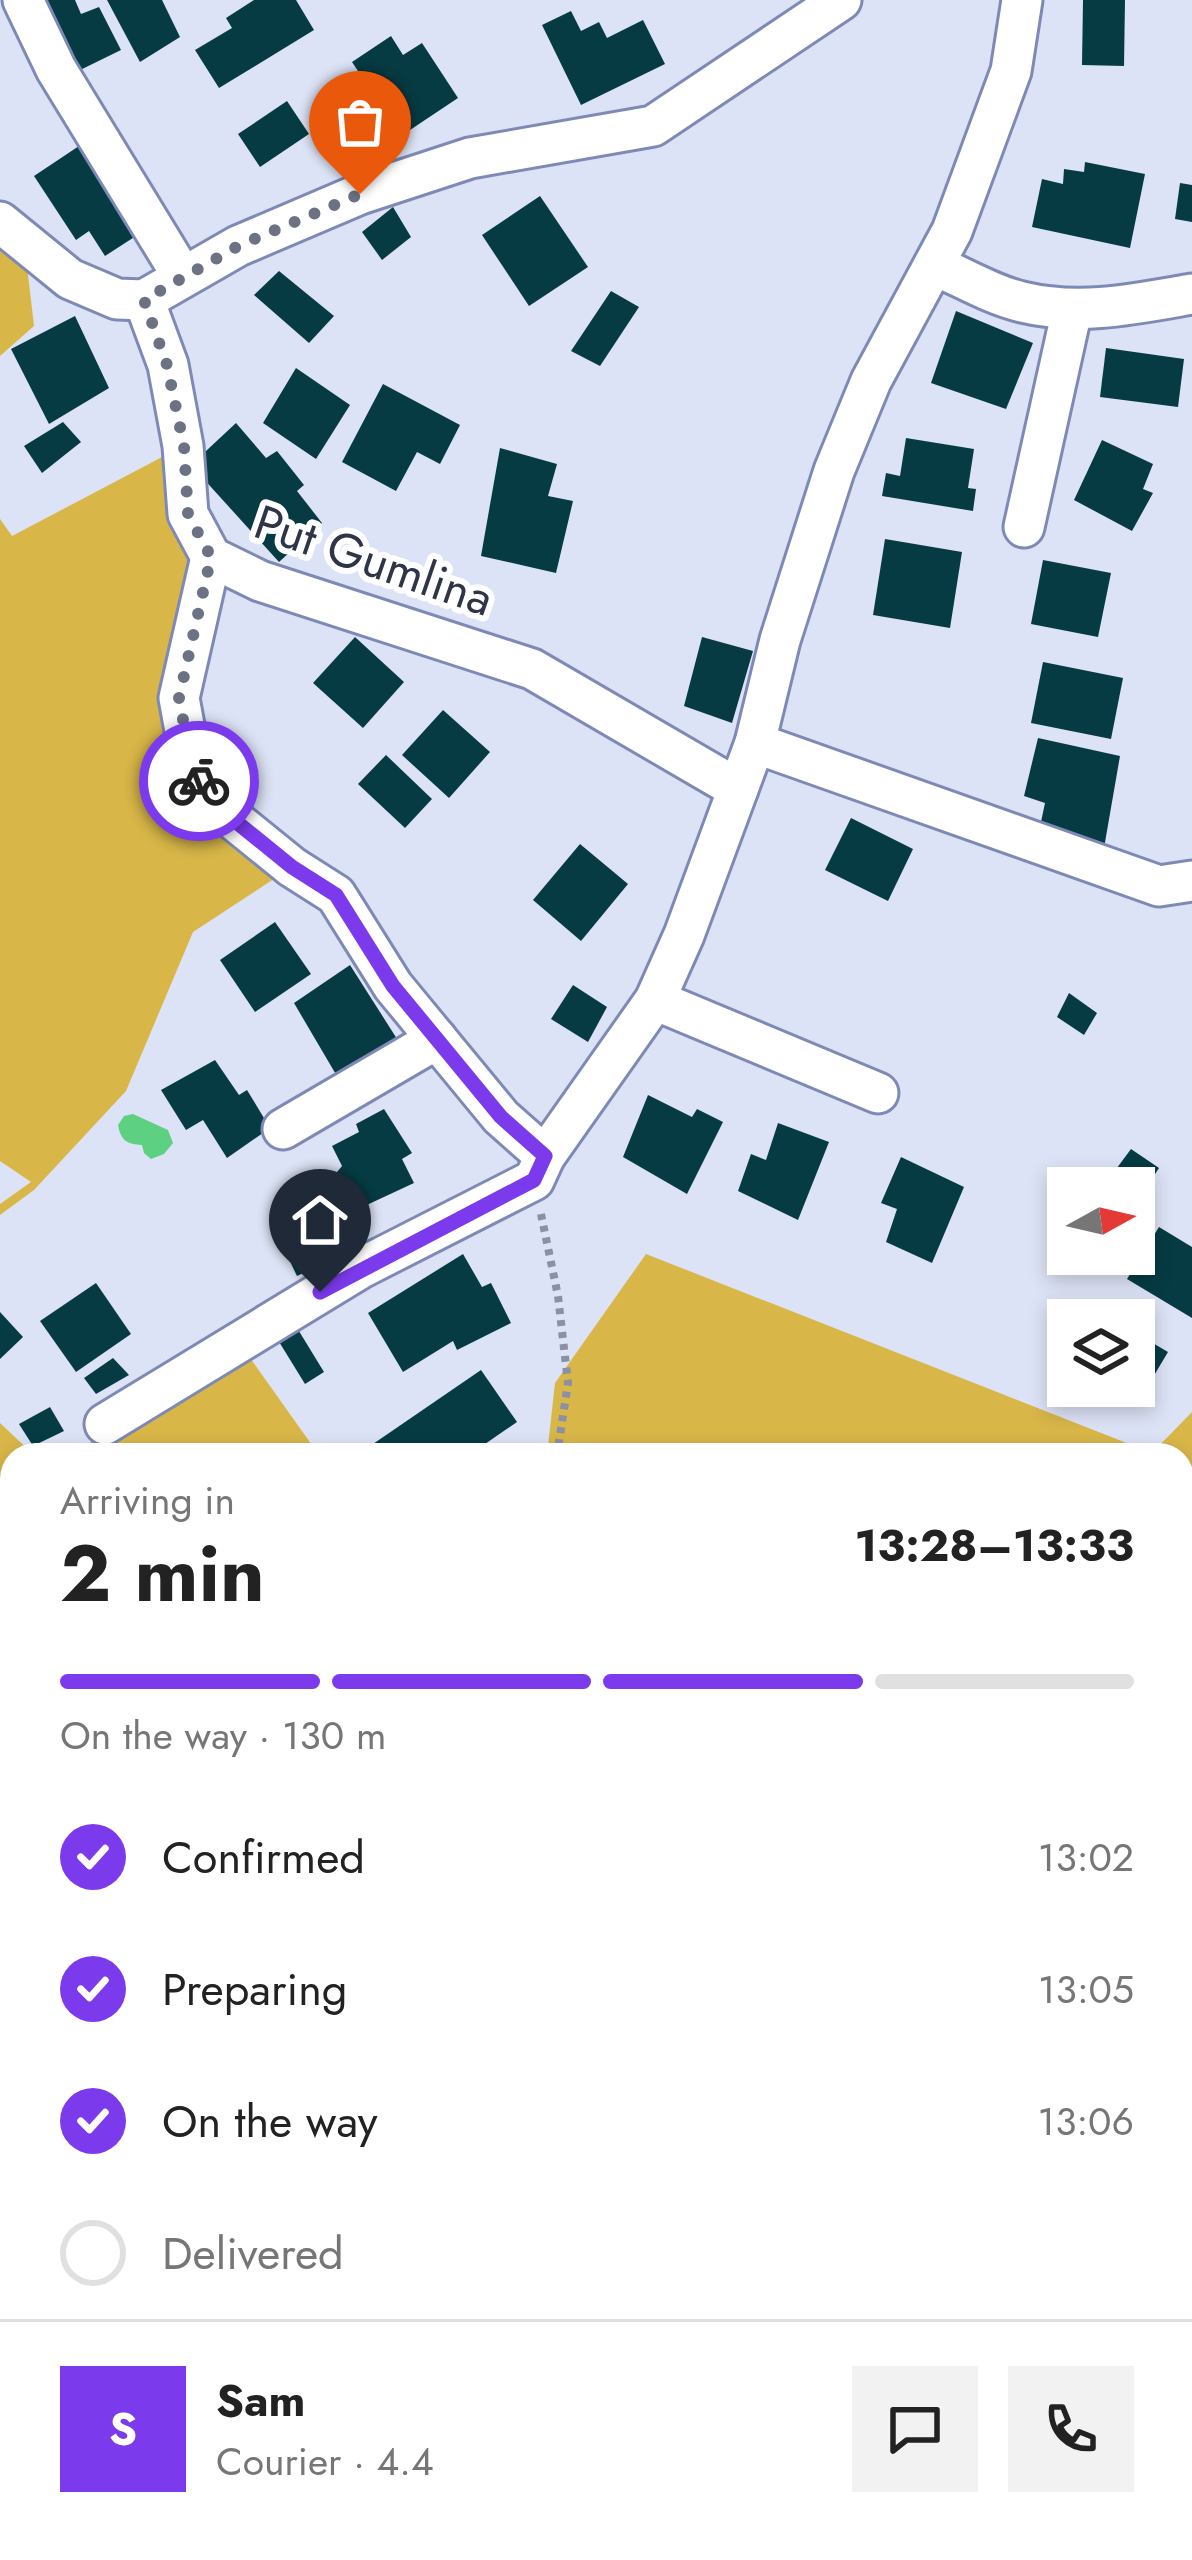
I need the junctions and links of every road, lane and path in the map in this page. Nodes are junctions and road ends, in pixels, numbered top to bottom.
1 (23, 0) edge
2 (841, 0) edge
3 (1022, 0) edge
4 (0, 222) edge
5 (934, 265) junction
6 (183, 278) junction
7 (1192, 294) edge
8 (144, 300) junction
9 (1072, 310) junction
10 (1024, 527) dead end
11 (211, 557) junction
12 (755, 743) junction
13 (738, 789) junction
14 (1192, 881) edge
15 (655, 1000) junction
16 (437, 1039) junction
17 (878, 1093) dead end
18 (284, 1129) dead end
19 (539, 1168) junction
20 (104, 1424) dead end
21 (559, 1443) edge

1 - 6 street
2 - 6 street
3 - 5 street
4 - 8 street
5 - 9 street
5 - 12 street
6 - 8 street
7 - 9 street
8 - 11 street, Put Gumlina
9 - 10 street
11 - 13 street, Put Gumlina
11 - 16 street
12 - 13 street
12 - 14 street
13 - 15 street
15 - 17 street
15 - 19 street
16 - 18 street
16 - 19 street
19 - 20 street
19 - 21 path

